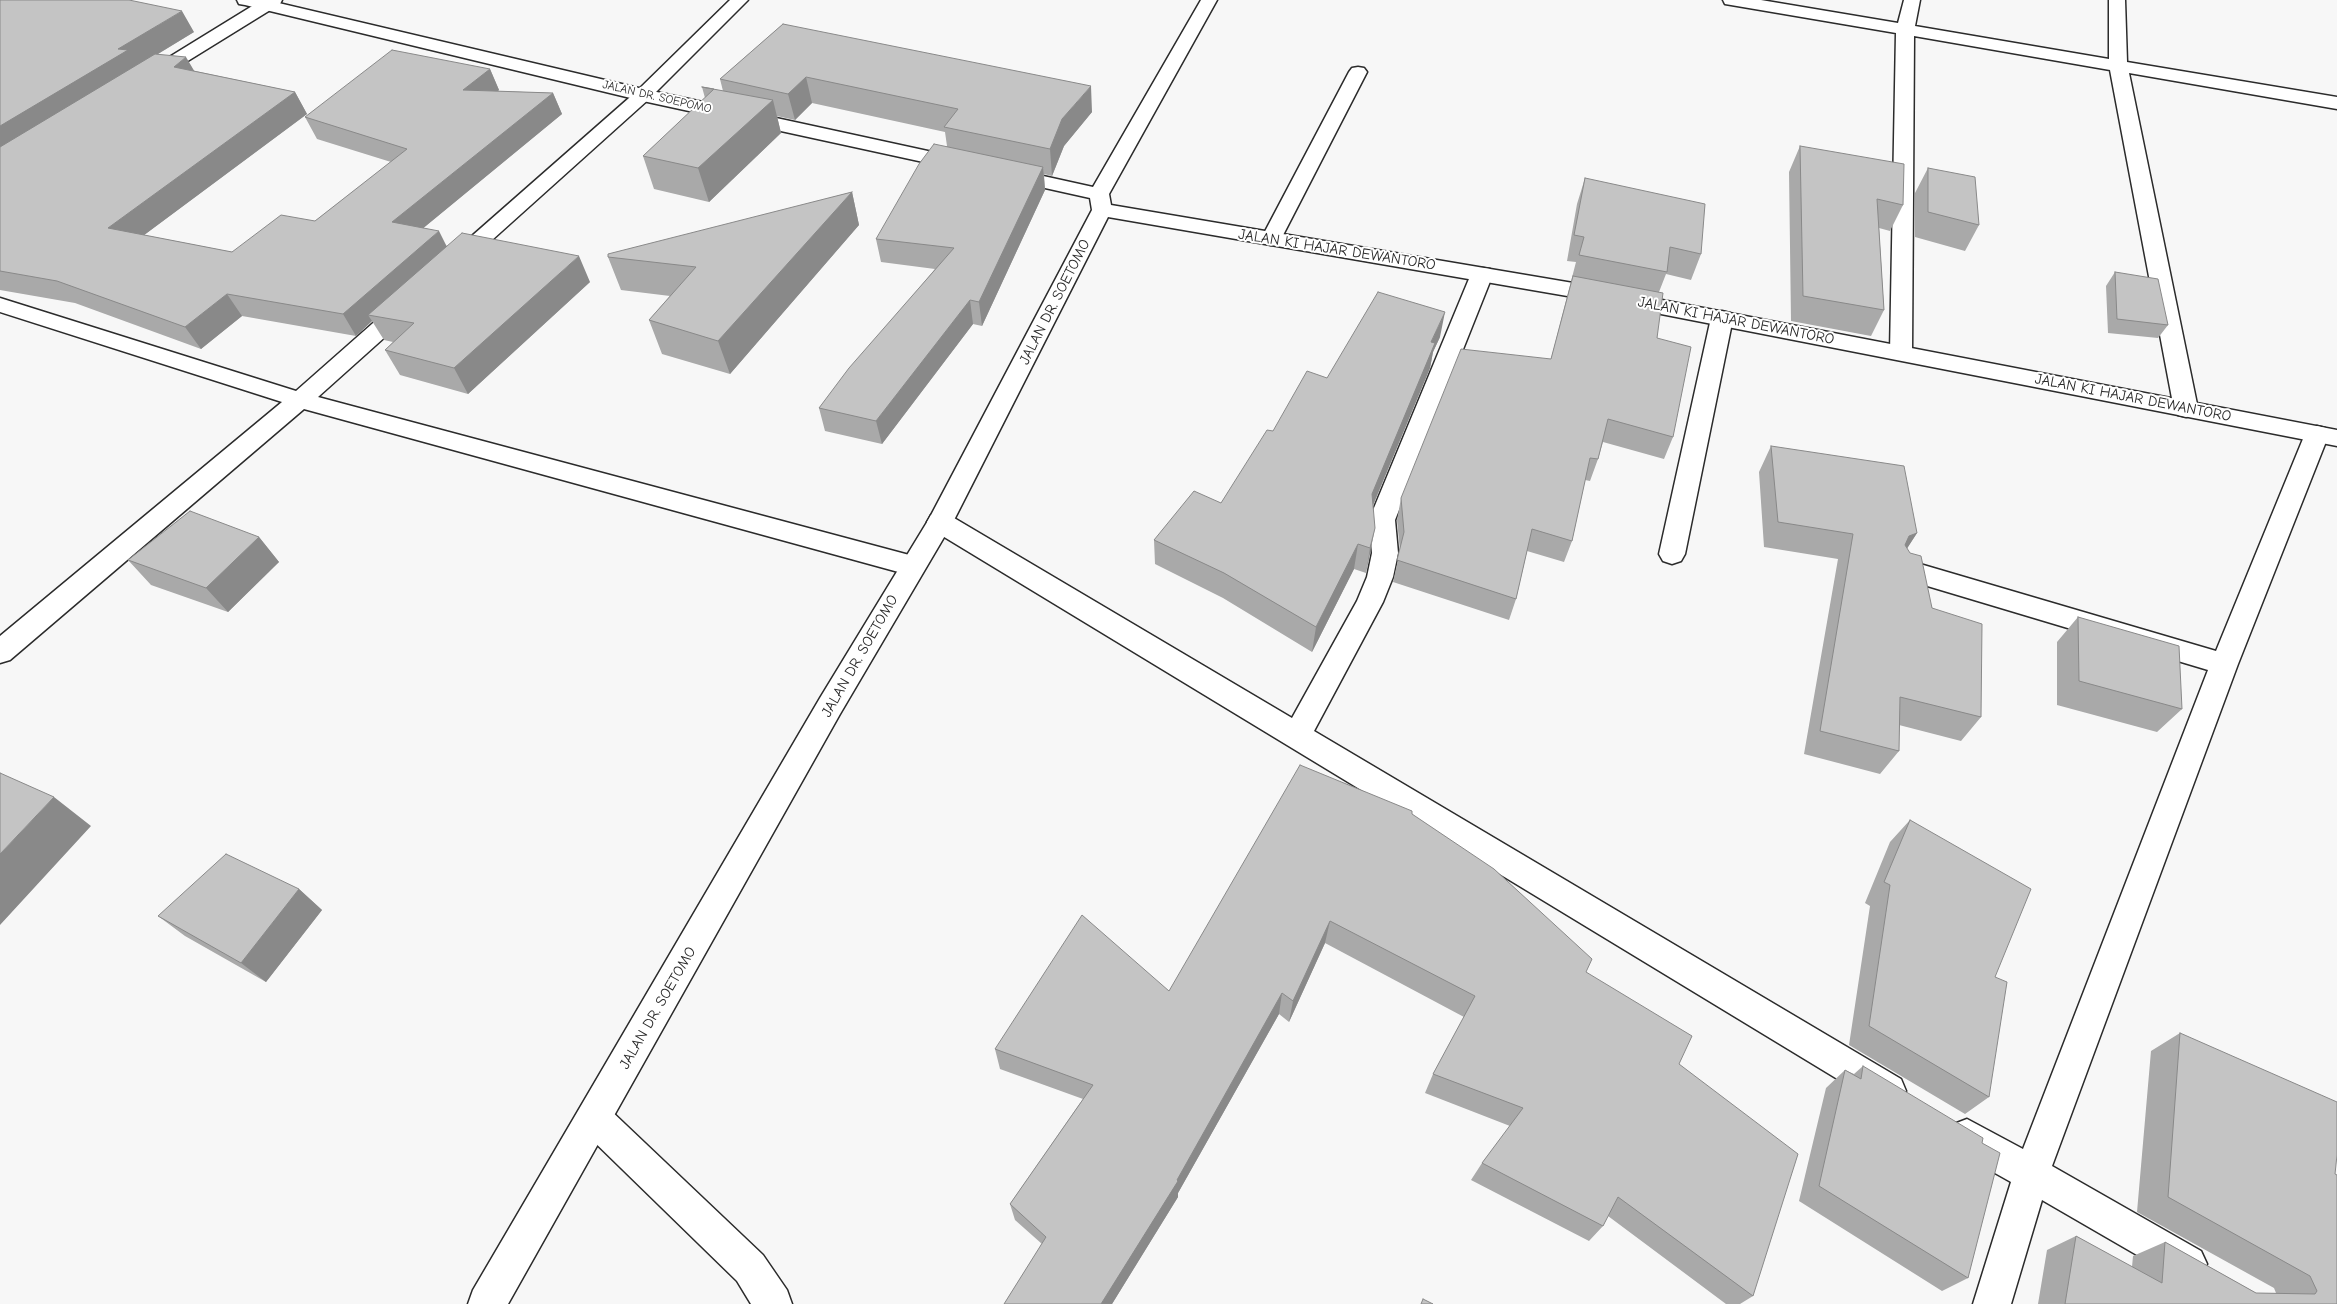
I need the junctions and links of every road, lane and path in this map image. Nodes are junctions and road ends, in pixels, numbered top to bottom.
1 (245, 0) edge
2 (740, 0) edge
3 (1209, 0) edge
4 (1731, 0) edge
5 (1912, 0) edge
6 (2117, 0) edge
7 (271, 2) edge
8 (1905, 30) junction
9 (2118, 64) junction
10 (1358, 72) dead end
11 (134, 86) edge
12 (643, 95) junction
13 (2337, 103) edge
14 (973, 166) edge
15 (993, 171) edge
16 (1101, 202) junction
17 (1271, 239) junction
18 (442, 274) edge
19 (1482, 274) junction
20 (420, 294) edge
21 (0, 305) edge
22 (1722, 318) junction
23 (1901, 352) junction
24 (300, 400) junction
25 (2186, 409) junction
26 (2327, 436) edge
27 (940, 522) junction
28 (1672, 554) dead end
29 (913, 566) junction
30 (1902, 569) edge
31 (0, 652) edge
32 (2224, 664) junction
33 (1297, 736) junction
34 (1912, 1104) edge
35 (594, 1118) junction
36 (1946, 1124) edge
37 (2031, 1175) junction
38 (2216, 1280) edge
39 (487, 1304) edge
40 (773, 1304) edge
41 (1992, 1304) edge

1 - 7 street, JALAN DR. SOEPOMO
2 - 12 street
3 - 16 street, JALAN DR. SOETOMO
4 - 8 street
5 - 8 street
6 - 9 street
7 - 11 street
7 - 12 street, JALAN DR. SOEPOMO
8 - 9 street
8 - 23 street
9 - 13 street
9 - 25 street
10 - 17 street
12 - 14 street, JALAN DR. SOEPOMO
12 - 18 street
15 - 16 street
16 - 17 street, JALAN KI HAJAR DEWANTORO
16 - 27 street, JALAN DR. SOETOMO
17 - 19 street, JALAN KI HAJAR DEWANTORO
19 - 22 street, JALAN KI HAJAR DEWANTORO
19 - 33 street
20 - 24 street
21 - 24 street
22 - 23 street, JALAN KI HAJAR DEWANTORO
22 - 28 street
23 - 25 street, JALAN KI HAJAR DEWANTORO
24 - 29 street
24 - 31 street
25 - 26 street, JALAN KI HAJAR DEWANTORO
26 - 32 street
27 - 29 street, JALAN DR. SOETOMO
27 - 33 street
29 - 35 street, JALAN DR. SOETOMO
30 - 32 street
32 - 37 street
33 - 34 street
35 - 39 street, JALAN DR. SOETOMO
35 - 40 street
36 - 37 street
37 - 38 street
37 - 41 street

